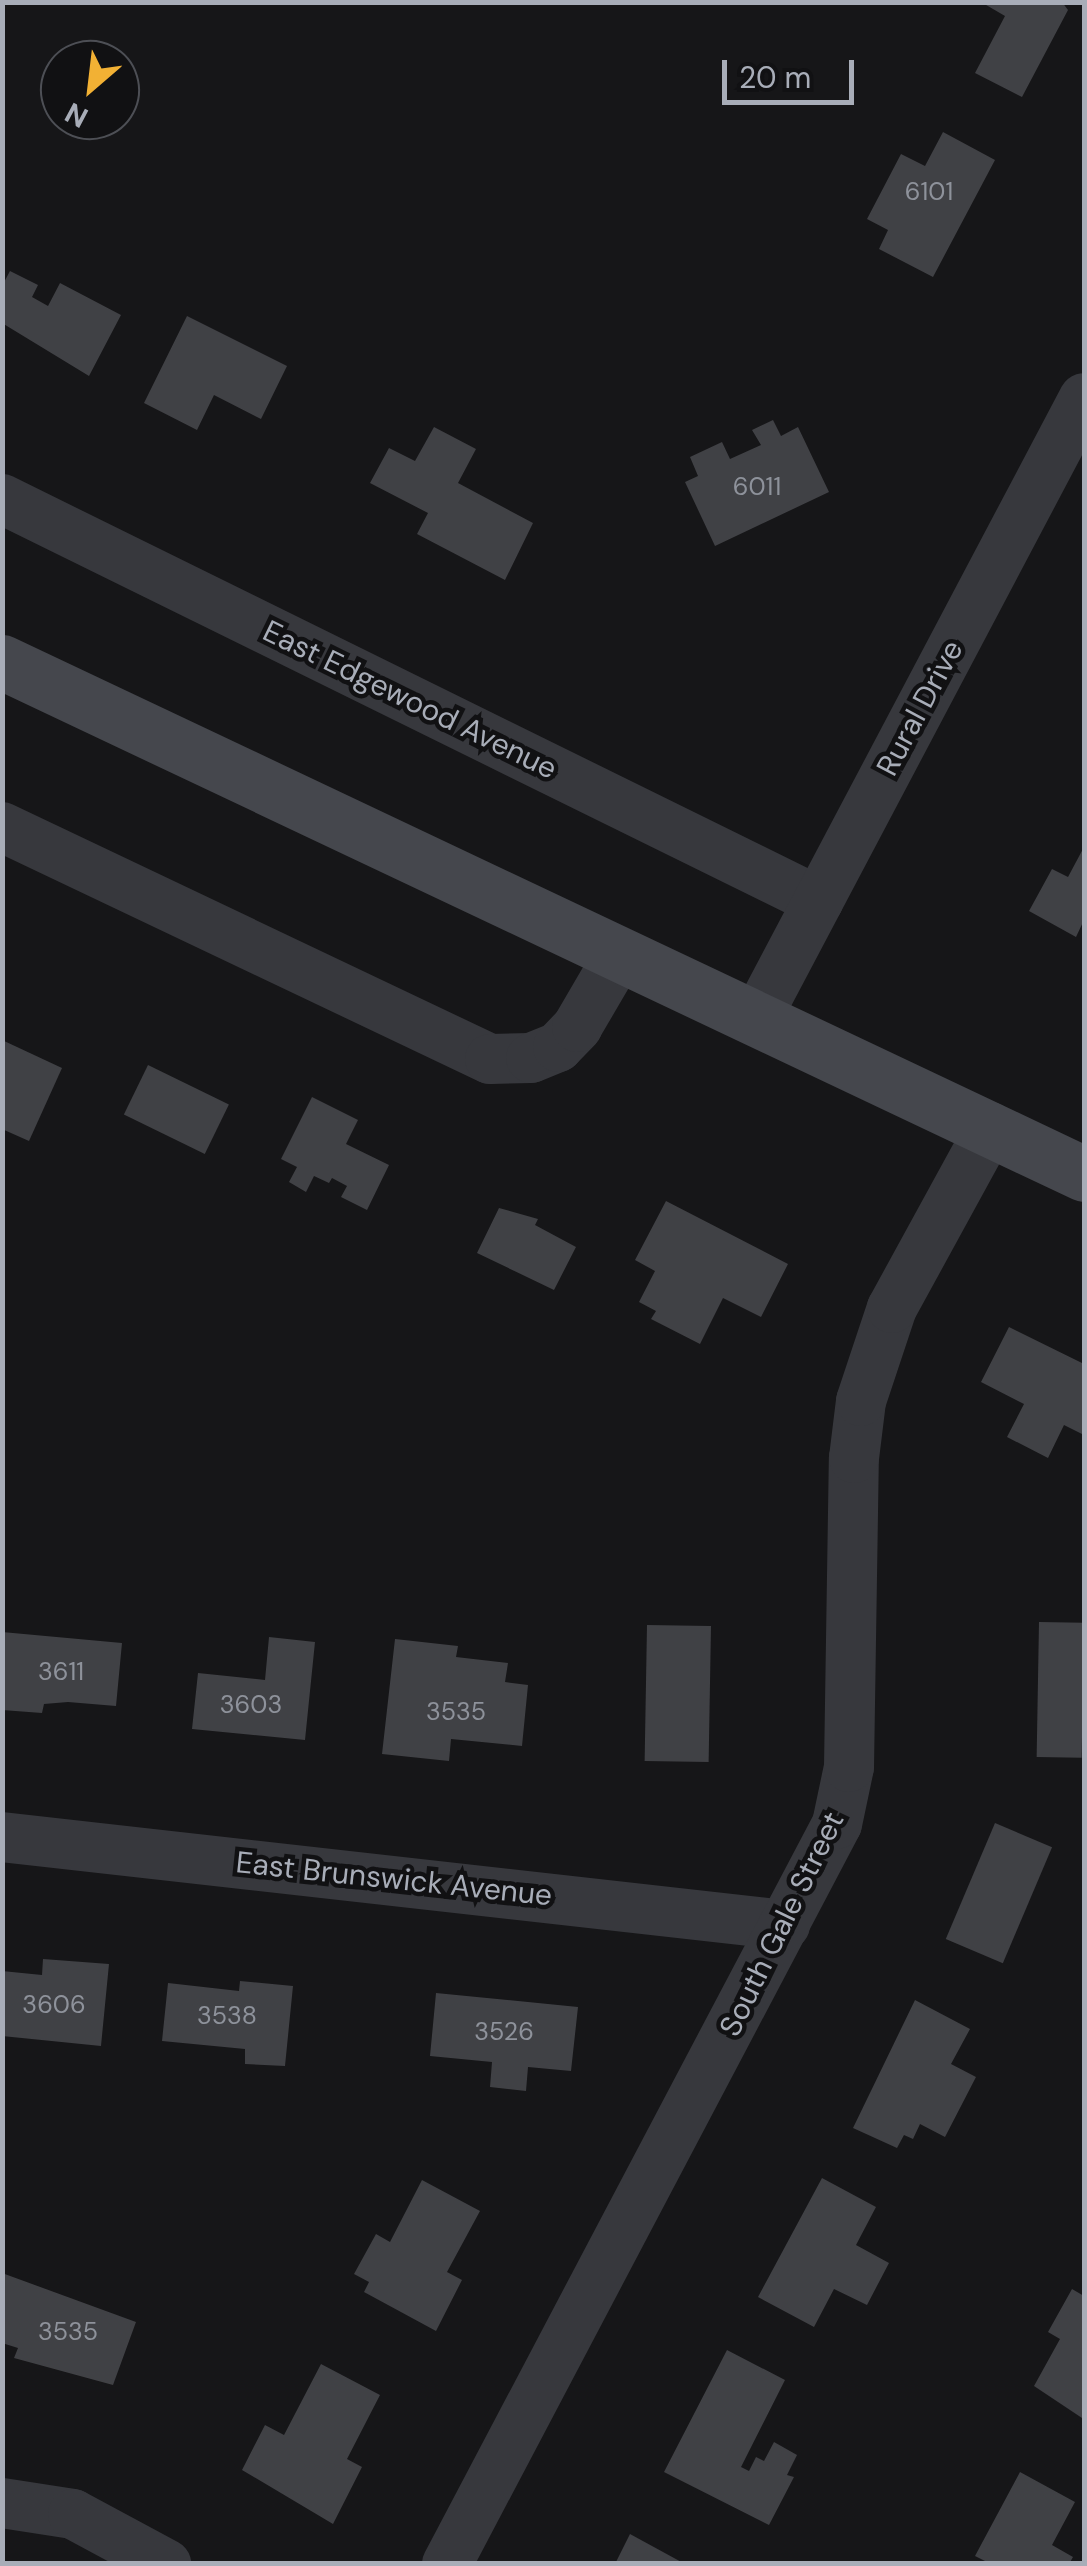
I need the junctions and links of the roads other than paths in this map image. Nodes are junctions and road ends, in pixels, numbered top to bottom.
1 (1084, 398) edge
2 (2, 499) edge
3 (2, 662) edge
4 (2, 827) edge
5 (818, 901) junction
6 (620, 955) junction
7 (756, 1018) junction
8 (991, 1127) junction
9 (1084, 1174) edge
10 (2, 1837) edge
11 (785, 1925) junction
12 (2, 2503) edge
13 (166, 2564) edge
14 (447, 2564) edge

1 - 5 street, Rural Drive
2 - 5 street, East Edgewood Avenue
3 - 6 main road
4 - 6 street
5 - 7 street, Rural Drive
6 - 7 main road
7 - 8 main road
8 - 9 main road
8 - 11 street, South Gale Street
10 - 11 street, East Brunswick Avenue
11 - 14 street, South Gale Street
12 - 13 street

